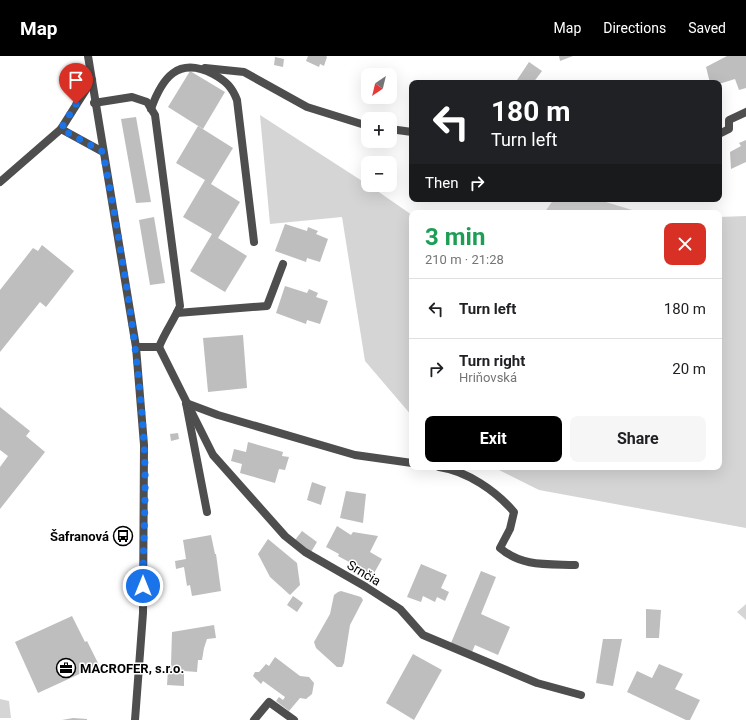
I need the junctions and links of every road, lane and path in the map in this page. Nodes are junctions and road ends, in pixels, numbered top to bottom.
1 (88, 56) edge
2 (200, 68) junction
3 (92, 80) junction
4 (94, 103) junction
5 (151, 109) junction
6 (746, 112) edge
7 (361, 124) edge
8 (61, 129) junction
9 (397, 131) edge
10 (409, 132) edge
11 (722, 132) edge
12 (103, 152) junction
13 (0, 182) edge
14 (254, 242) dead end
15 (283, 264) dead end
16 (177, 313) junction
17 (136, 347) junction
18 (159, 347) junction
19 (186, 403) junction
20 (409, 463) edge
21 (451, 470) edge
22 (207, 512) dead end
23 (575, 565) dead end
24 (581, 695) dead end
25 (136, 720) edge
26 (254, 720) edge
27 (294, 720) edge

1 - 3 street
2 - 5 street
2 - 7 street
2 - 14 street
3 - 4 street
3 - 8 street
4 - 5 street
4 - 12 street
5 - 16 street
6 - 11 street
8 - 12 street
8 - 13 street
9 - 10 street
12 - 17 street
15 - 16 street
16 - 18 street
17 - 18 street
17 - 25 street
18 - 19 street
19 - 20 street
19 - 22 street
19 - 24 street, Srnčia
21 - 23 street
26 - 27 street

